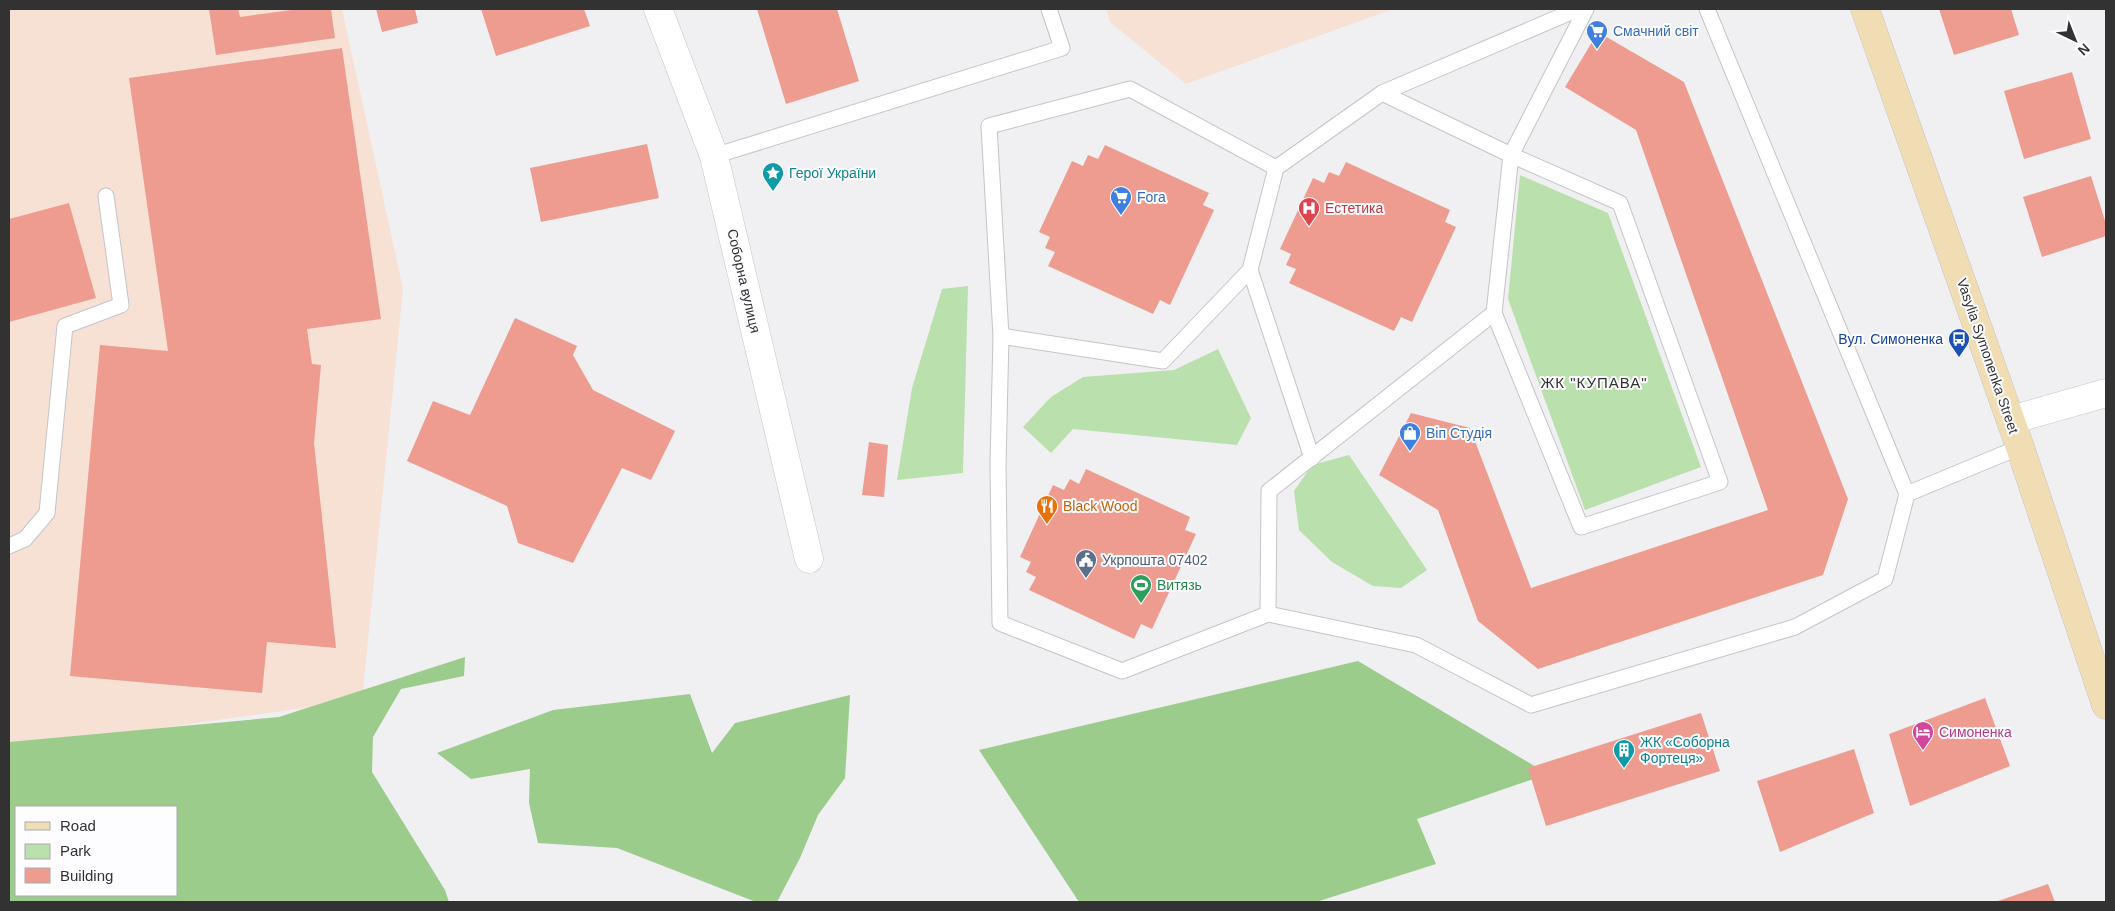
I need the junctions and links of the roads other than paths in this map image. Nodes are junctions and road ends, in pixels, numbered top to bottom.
1 (658, 9) edge
2 (1049, 9) edge
3 (1578, 9) edge
4 (1586, 9) edge
5 (1707, 9) edge
6 (1865, 9) edge
7 (1382, 93) junction
8 (1511, 155) junction
9 (714, 156) junction
10 (1276, 168) junction
11 (106, 196) dead end
12 (1250, 270) junction
13 (1494, 313) junction
14 (1000, 336) junction
15 (2106, 393) edge
16 (2010, 420) junction
17 (2020, 447) junction
18 (1312, 458) junction
19 (1907, 494) junction
20 (9, 546) edge
21 (809, 559) dead end
22 (1268, 614) junction
23 (2106, 706) edge

1 - 9 street, Соборна вулиця
2 - 9 lane
3 - 7 lane
4 - 8 lane
5 - 19 lane
6 - 16 street, Vasylia Symonenka Street
7 - 8 lane
7 - 10 lane
8 - 13 lane
8 - 13 lane
9 - 21 street, Соборна вулиця
10 - 12 lane
10 - 14 lane
11 - 20 lane
12 - 14 lane
12 - 18 lane
13 - 18 lane
14 - 22 lane
15 - 16 street
16 - 17 street, Vasylia Symonenka Street
17 - 19 lane
17 - 23 street, Vasylia Symonenka Street
18 - 22 lane
19 - 22 lane

